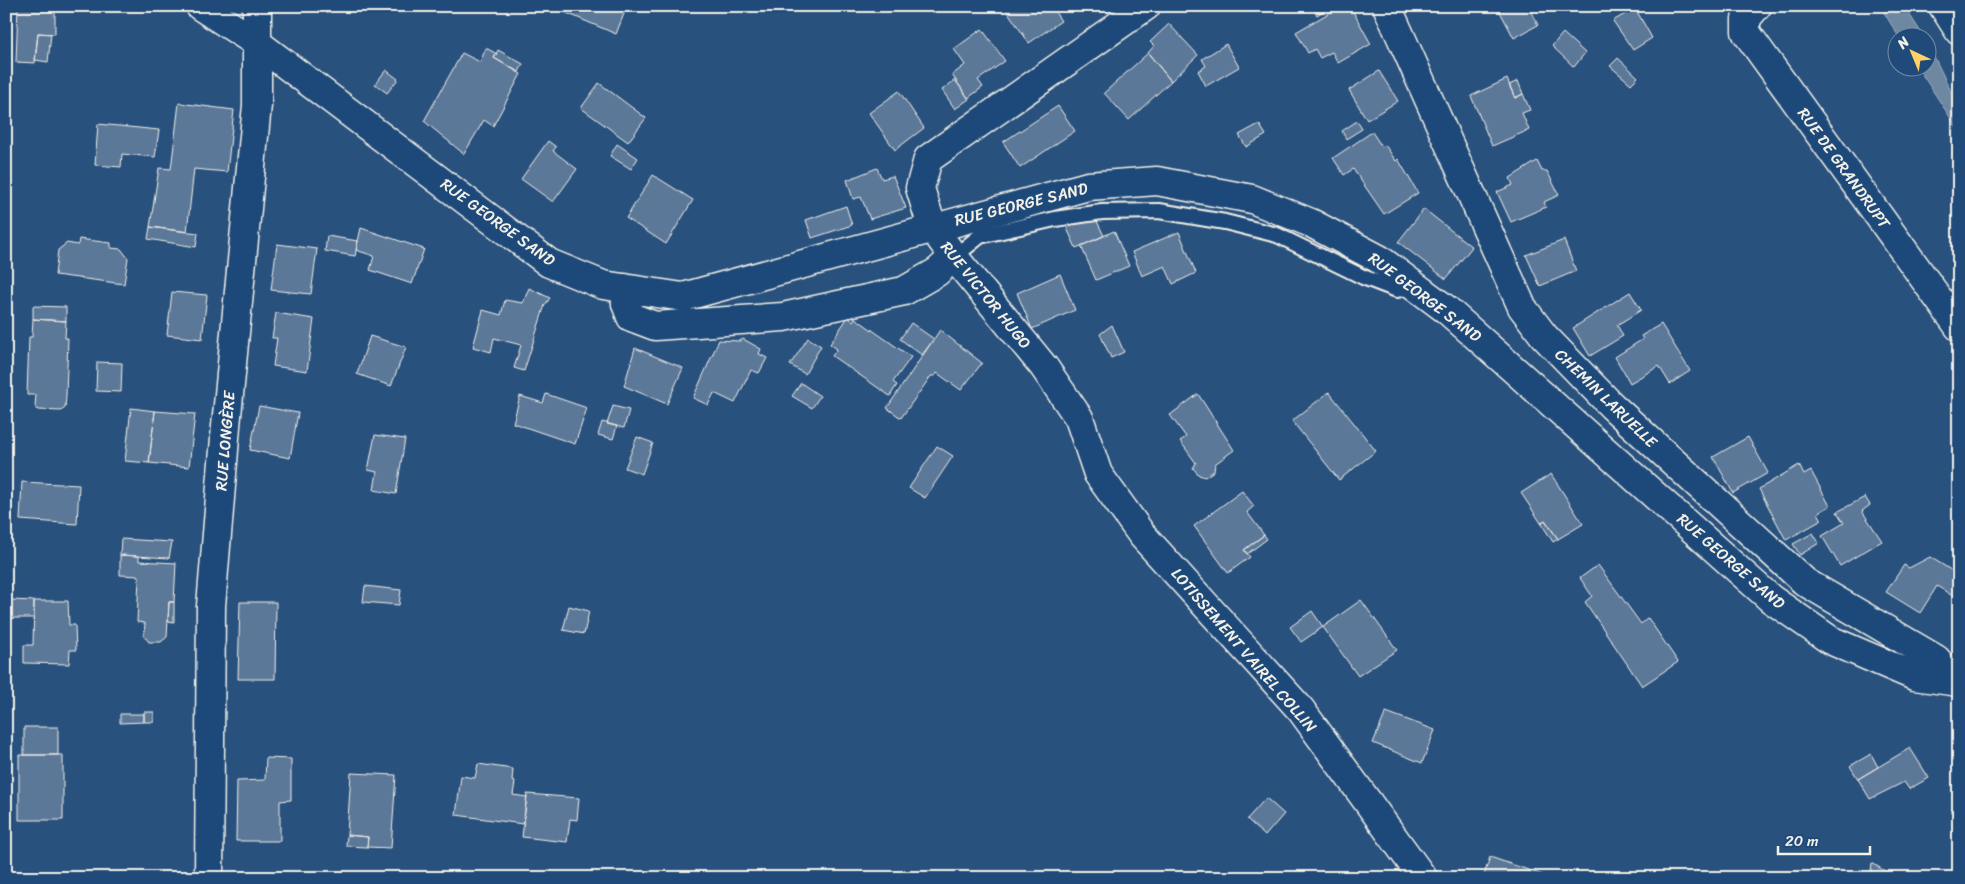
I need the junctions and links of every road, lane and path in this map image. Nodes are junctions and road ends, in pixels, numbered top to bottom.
1 (256, 6) edge
2 (1146, 6) edge
3 (1387, 6) edge
4 (1757, 6) edge
5 (1943, 6) edge
6 (206, 8) edge
7 (1959, 31) edge
8 (257, 43) junction
9 (932, 227) junction
10 (954, 257) junction
11 (1415, 286) junction
12 (625, 288) junction
13 (1959, 327) edge
14 (1098, 474) joint
15 (1957, 682) edge
16 (209, 878) edge
17 (1423, 878) edge

1 - 8 street, RUE LONGÈRE
2 - 9 street, RUE VICTOR HUGO
3 - 15 street, CHEMIN LARUELLE
4 - 13 street, RUE DE GRANDRUPT
5 - 7 street
6 - 8 street, RUE GEORGE SAND
8 - 12 street, RUE GEORGE SAND
8 - 16 street, RUE LONGÈRE
9 - 10 street, RUE VICTOR HUGO
9 - 11 street, RUE GEORGE SAND
9 - 12 street, RUE GEORGE SAND
10 - 11 lane
10 - 12 street
10 - 14 street, RUE VICTOR HUGO
11 - 15 street, RUE GEORGE SAND
14 - 17 street, LOTISSEMENT VAIREL COLLIN

